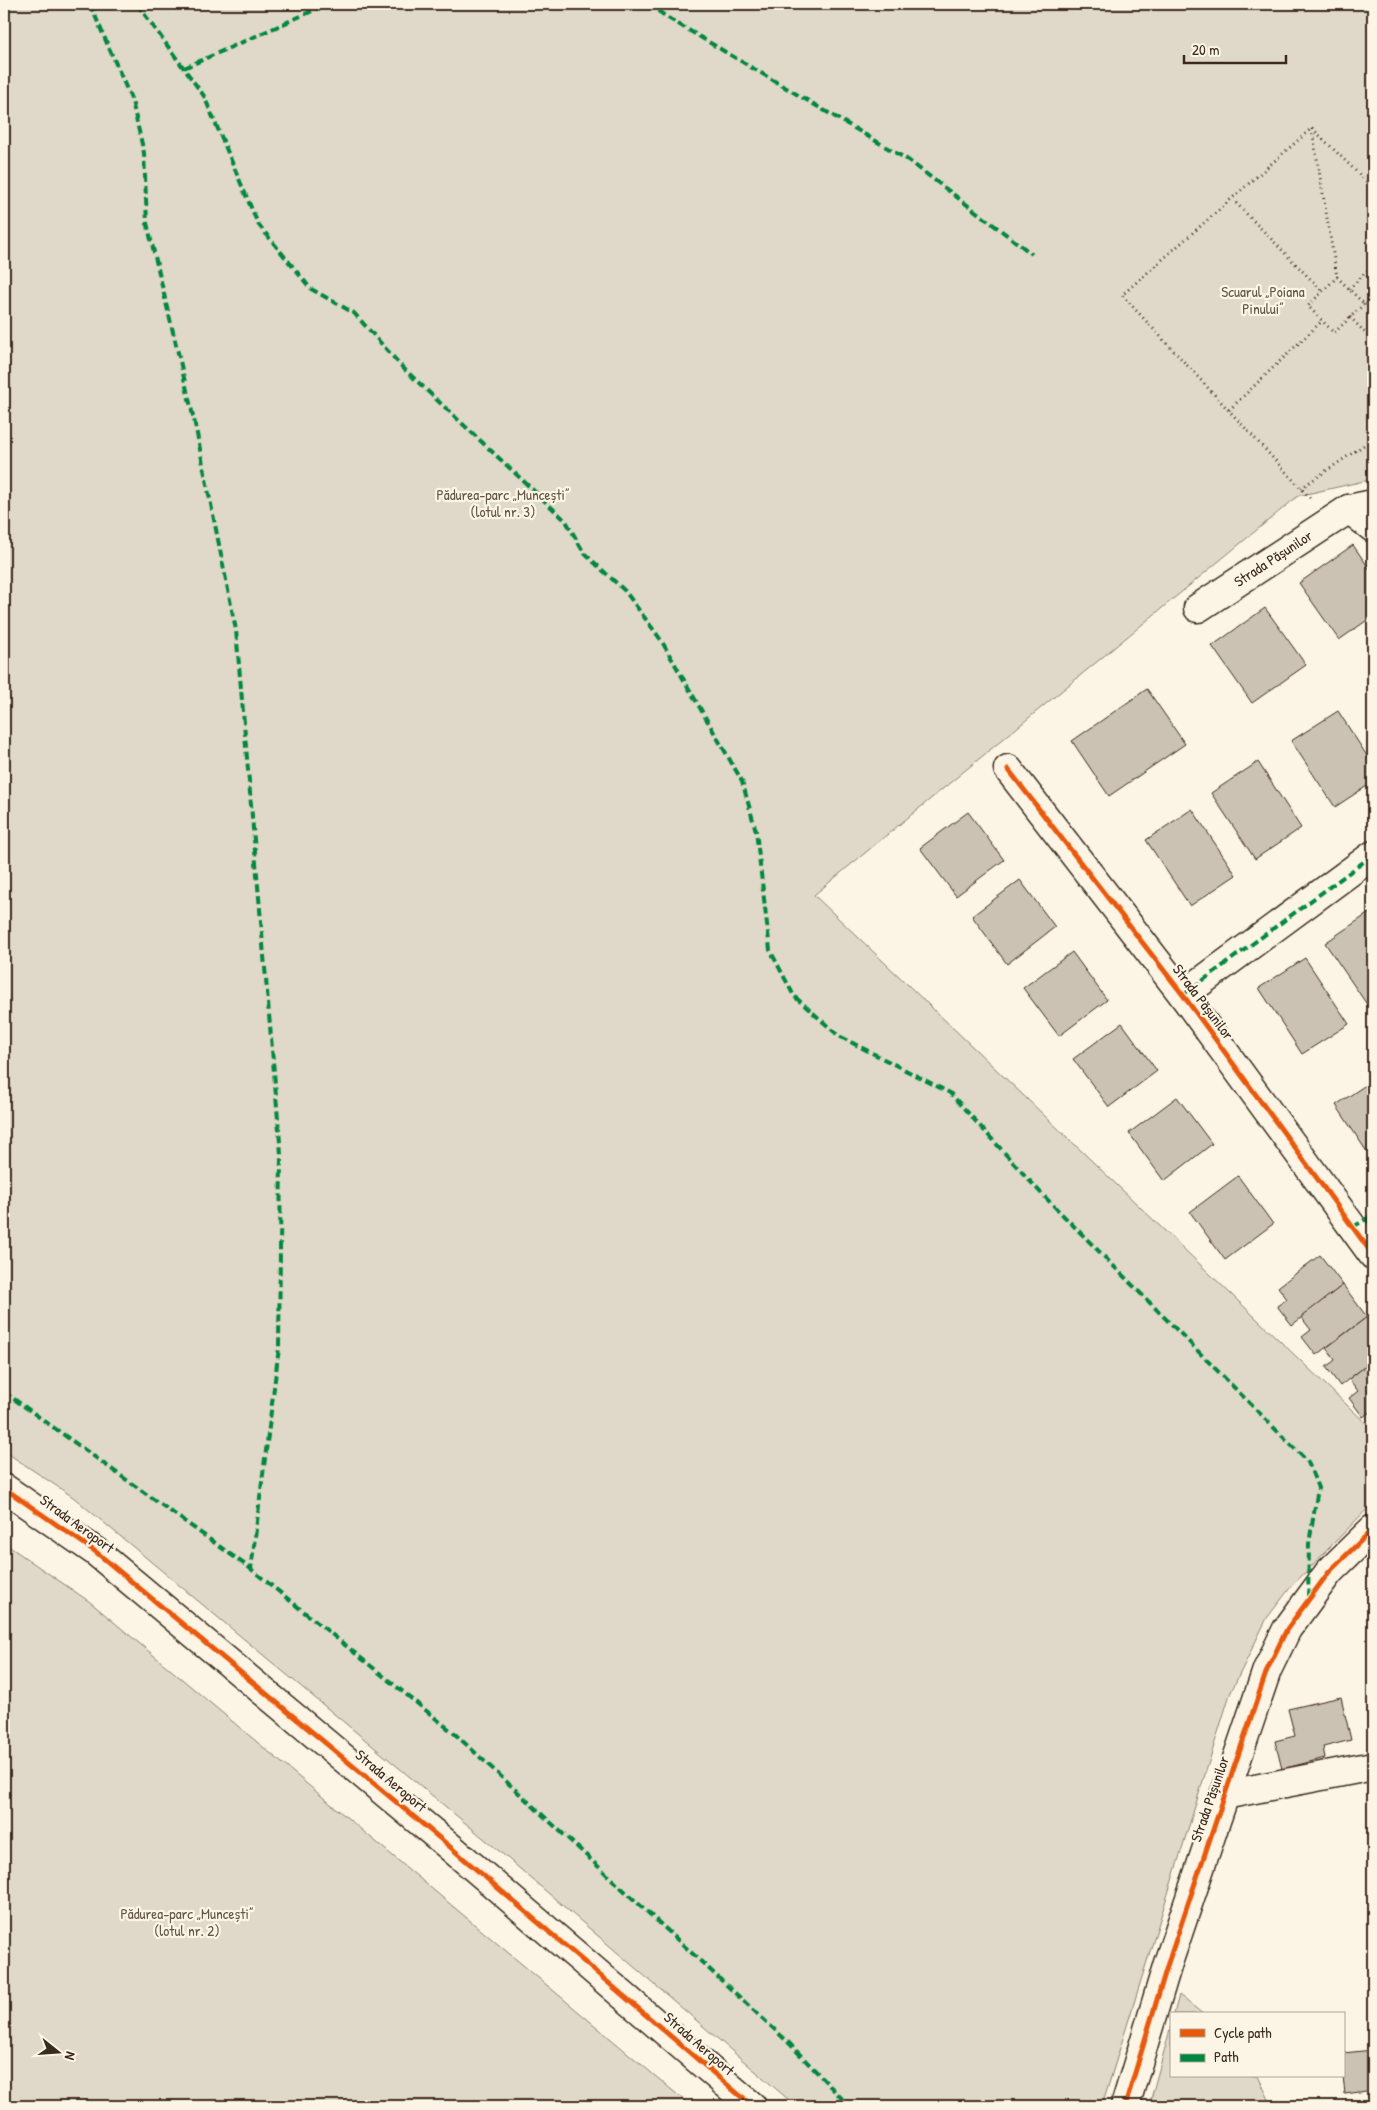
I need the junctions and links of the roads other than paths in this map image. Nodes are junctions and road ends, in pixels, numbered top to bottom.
1 (1351, 511) edge
2 (1373, 528) edge
3 (1198, 608) dead end
4 (1008, 768) dead end
5 (1373, 855) edge
6 (1183, 995) junction
7 (1363, 1221) edge
8 (1373, 1255) edge
9 (4, 1488) edge
10 (1373, 1530) edge
11 (1373, 1766) edge
12 (1224, 1795) junction
13 (752, 2106) edge
14 (1125, 2106) edge

1 - 2 street
1 - 3 street, Strada Pășunilor
4 - 6 street, Strada Pășunilor
5 - 6 street, Strada Pășunilor
6 - 7 street, Strada Pășunilor
7 - 8 street, Strada Pășunilor
9 - 13 street, Strada Aeroport
10 - 12 street, Strada Pășunilor
11 - 12 street
12 - 14 street, Strada Pășunilor

